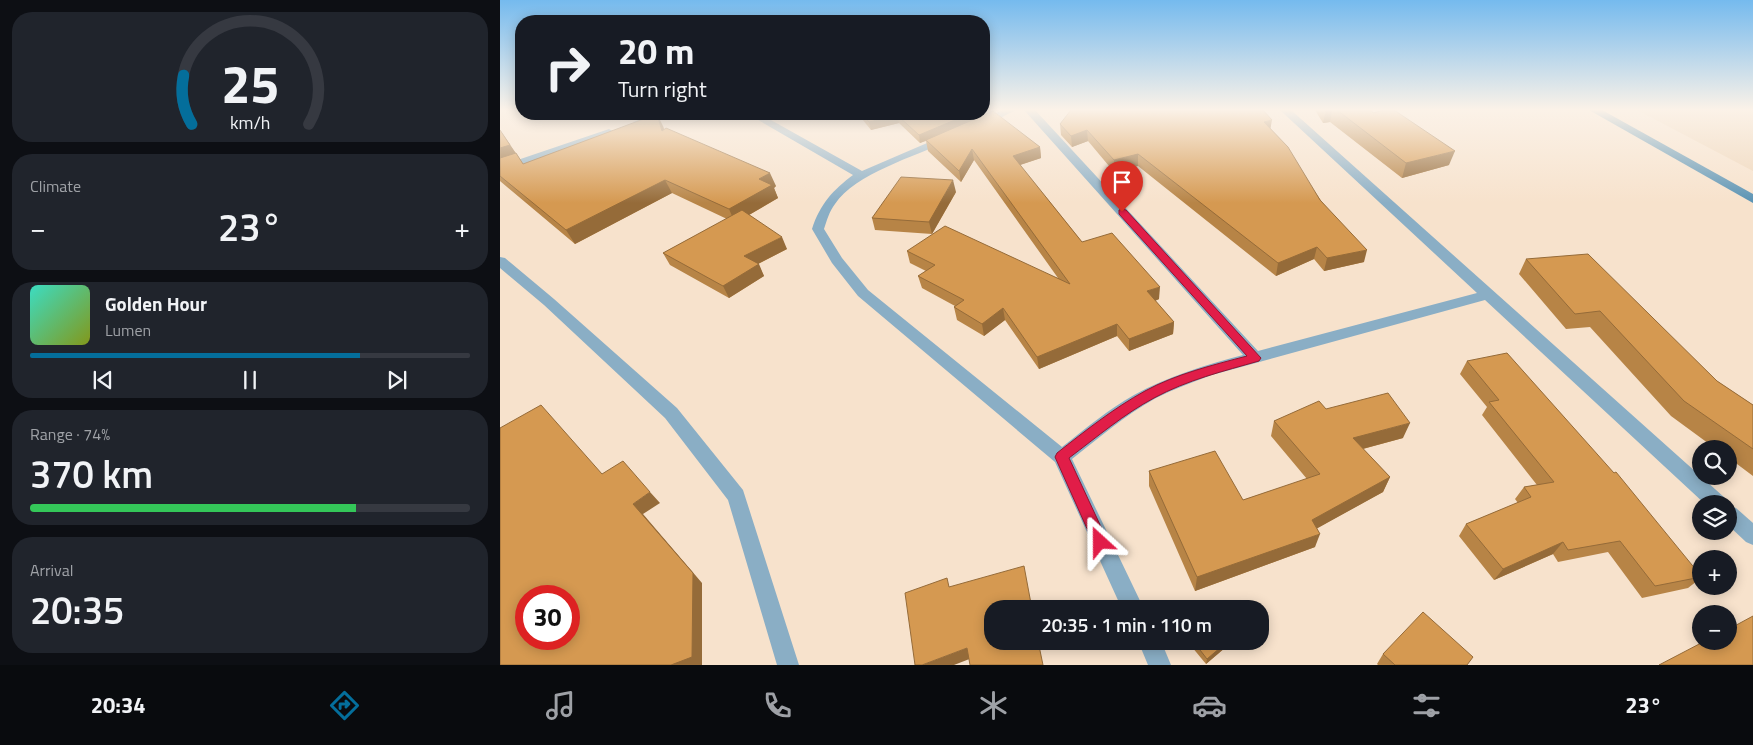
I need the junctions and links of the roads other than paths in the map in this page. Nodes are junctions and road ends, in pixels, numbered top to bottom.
1 (582, 141) edge
2 (801, 141) edge
3 (939, 141) edge
4 (1057, 141) edge
5 (1319, 141) edge
6 (1649, 141) edge
7 (500, 170) edge
8 (861, 175) junction
9 (1753, 199) edge
10 (500, 261) edge
11 (1487, 295) junction
12 (1255, 358) junction
13 (1062, 457) junction
14 (1708, 495) edge
15 (1737, 521) edge
16 (1753, 536) edge
17 (1129, 600) edge
18 (1153, 650) edge
19 (788, 665) edge
20 (1160, 665) edge

1 - 7 street
2 - 8 street
3 - 8 street
4 - 12 street
5 - 11 street
6 - 9 main road
8 - 13 street
10 - 19 street
11 - 12 street
11 - 14 street
12 - 13 street
13 - 17 street
15 - 16 street
18 - 20 street

